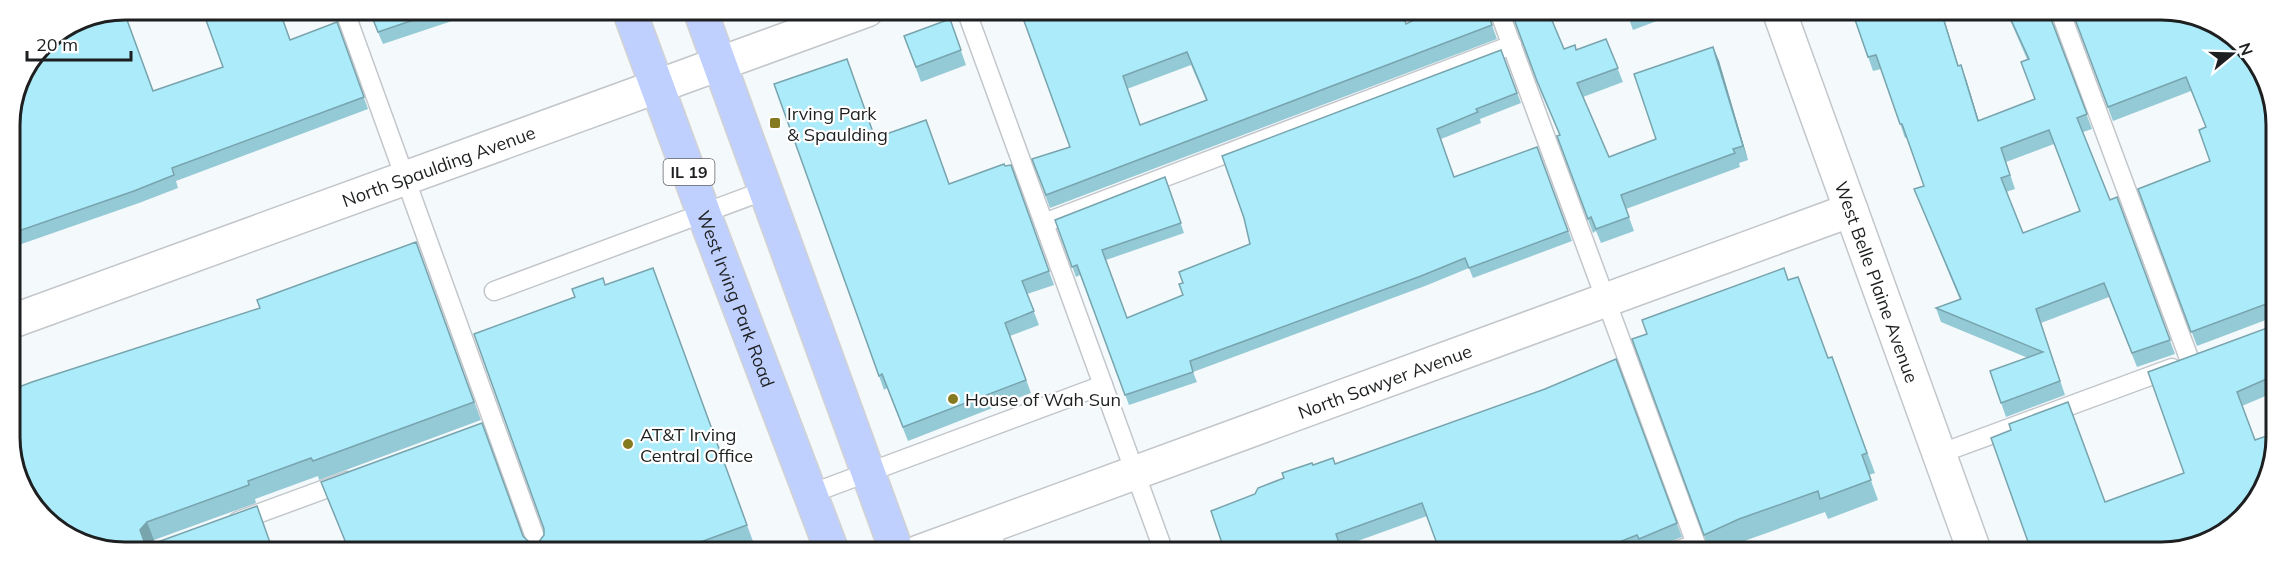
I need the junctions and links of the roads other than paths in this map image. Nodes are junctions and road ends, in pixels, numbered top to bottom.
1 (348, 20) edge
2 (633, 20) edge
3 (704, 20) edge
4 (840, 20) edge
5 (970, 20) edge
6 (1503, 20) edge
7 (1782, 20) edge
8 (2063, 20) edge
9 (1512, 45) junction
10 (720, 64) junction
11 (657, 86) junction
12 (405, 179) junction
13 (766, 190) junction
14 (1851, 210) junction
15 (704, 214) junction
16 (1044, 223) junction
17 (494, 291) dead end
18 (1605, 300) junction
19 (20, 318) edge
20 (2211, 353) edge
21 (2190, 361) junction
22 (1103, 385) junction
23 (1939, 454) junction
24 (1135, 472) junction
25 (868, 473) junction
26 (360, 476) edge
27 (810, 494) junction
28 (225, 526) edge
29 (994, 539) edge
30 (536, 542) edge
31 (829, 542) edge
32 (893, 542) edge
33 (977, 542) edge
34 (1160, 542) edge
35 (1696, 542) edge
36 (1971, 542) edge

1 - 12 lane
2 - 11 main road, West Irving Park Road / IL 19
3 - 10 main road
4 - 10 street, North Spaulding Avenue
5 - 16 lane
6 - 9 lane
7 - 14 street, West Belle Plaine Avenue
8 - 21 lane
9 - 16 lane
9 - 18 lane
10 - 11 street, North Spaulding Avenue
10 - 13 main road
11 - 12 street, North Spaulding Avenue
11 - 15 main road, West Irving Park Road / IL 19
12 - 19 street, North Spaulding Avenue
12 - 30 lane
13 - 15 lane
13 - 25 main road
14 - 18 street, North Sawyer Avenue
14 - 23 street, West Belle Plaine Avenue
15 - 17 lane
15 - 27 main road, West Irving Park Road / IL 19
16 - 22 lane
18 - 24 street, North Sawyer Avenue
18 - 35 lane
20 - 21 lane
21 - 23 lane
22 - 24 lane
22 - 25 lane
23 - 36 street, West Belle Plaine Avenue
24 - 29 street, North Sawyer Avenue
24 - 34 lane
25 - 27 lane
25 - 32 main road
26 - 28 lane
27 - 31 main road, West Irving Park Road / IL 19
29 - 33 street, North Sawyer Avenue

